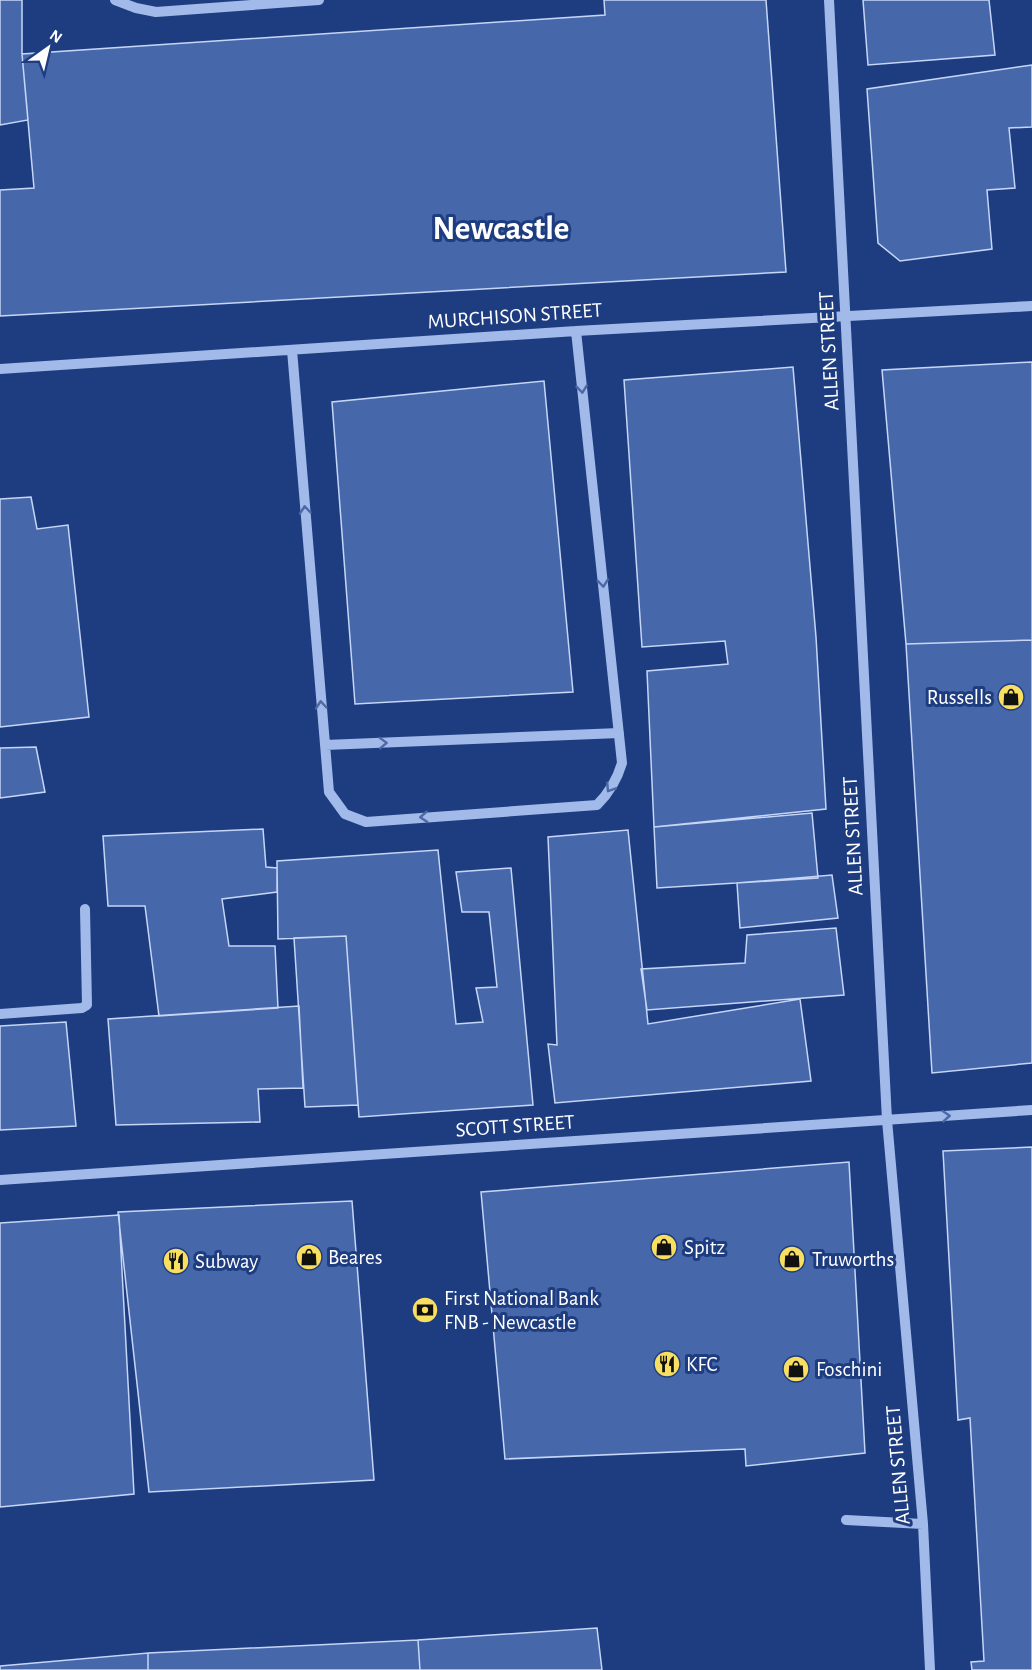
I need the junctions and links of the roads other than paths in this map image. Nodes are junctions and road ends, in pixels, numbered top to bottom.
1 (115, 0) edge
2 (319, 0) edge
3 (829, 0) edge
4 (1032, 306) edge
5 (847, 318) junction
6 (576, 331) junction
7 (292, 350) junction
8 (0, 369) edge
9 (619, 733) junction
10 (325, 745) junction
11 (85, 909) dead end
12 (0, 1014) edge
13 (1032, 1110) edge
14 (887, 1120) junction
15 (0, 1180) edge
16 (846, 1520) dead end
17 (923, 1524) junction
18 (930, 1670) edge

1 - 2 street
3 - 5 street, ALLEN STREET
4 - 5 street, MURCHISON STREET
5 - 6 street, MURCHISON STREET
5 - 14 street, ALLEN STREET
6 - 7 street, MURCHISON STREET
6 -> 9 street
7 - 8 street, MURCHISON STREET
10 -> 7 street
10 -> 9 street
9 -> 10 street
11 - 12 street
14 -> 13 street, SCOTT STREET
14 - 15 street, SCOTT STREET
14 - 17 street, ALLEN STREET
16 - 17 street
17 - 18 street, ALLEN STREET

